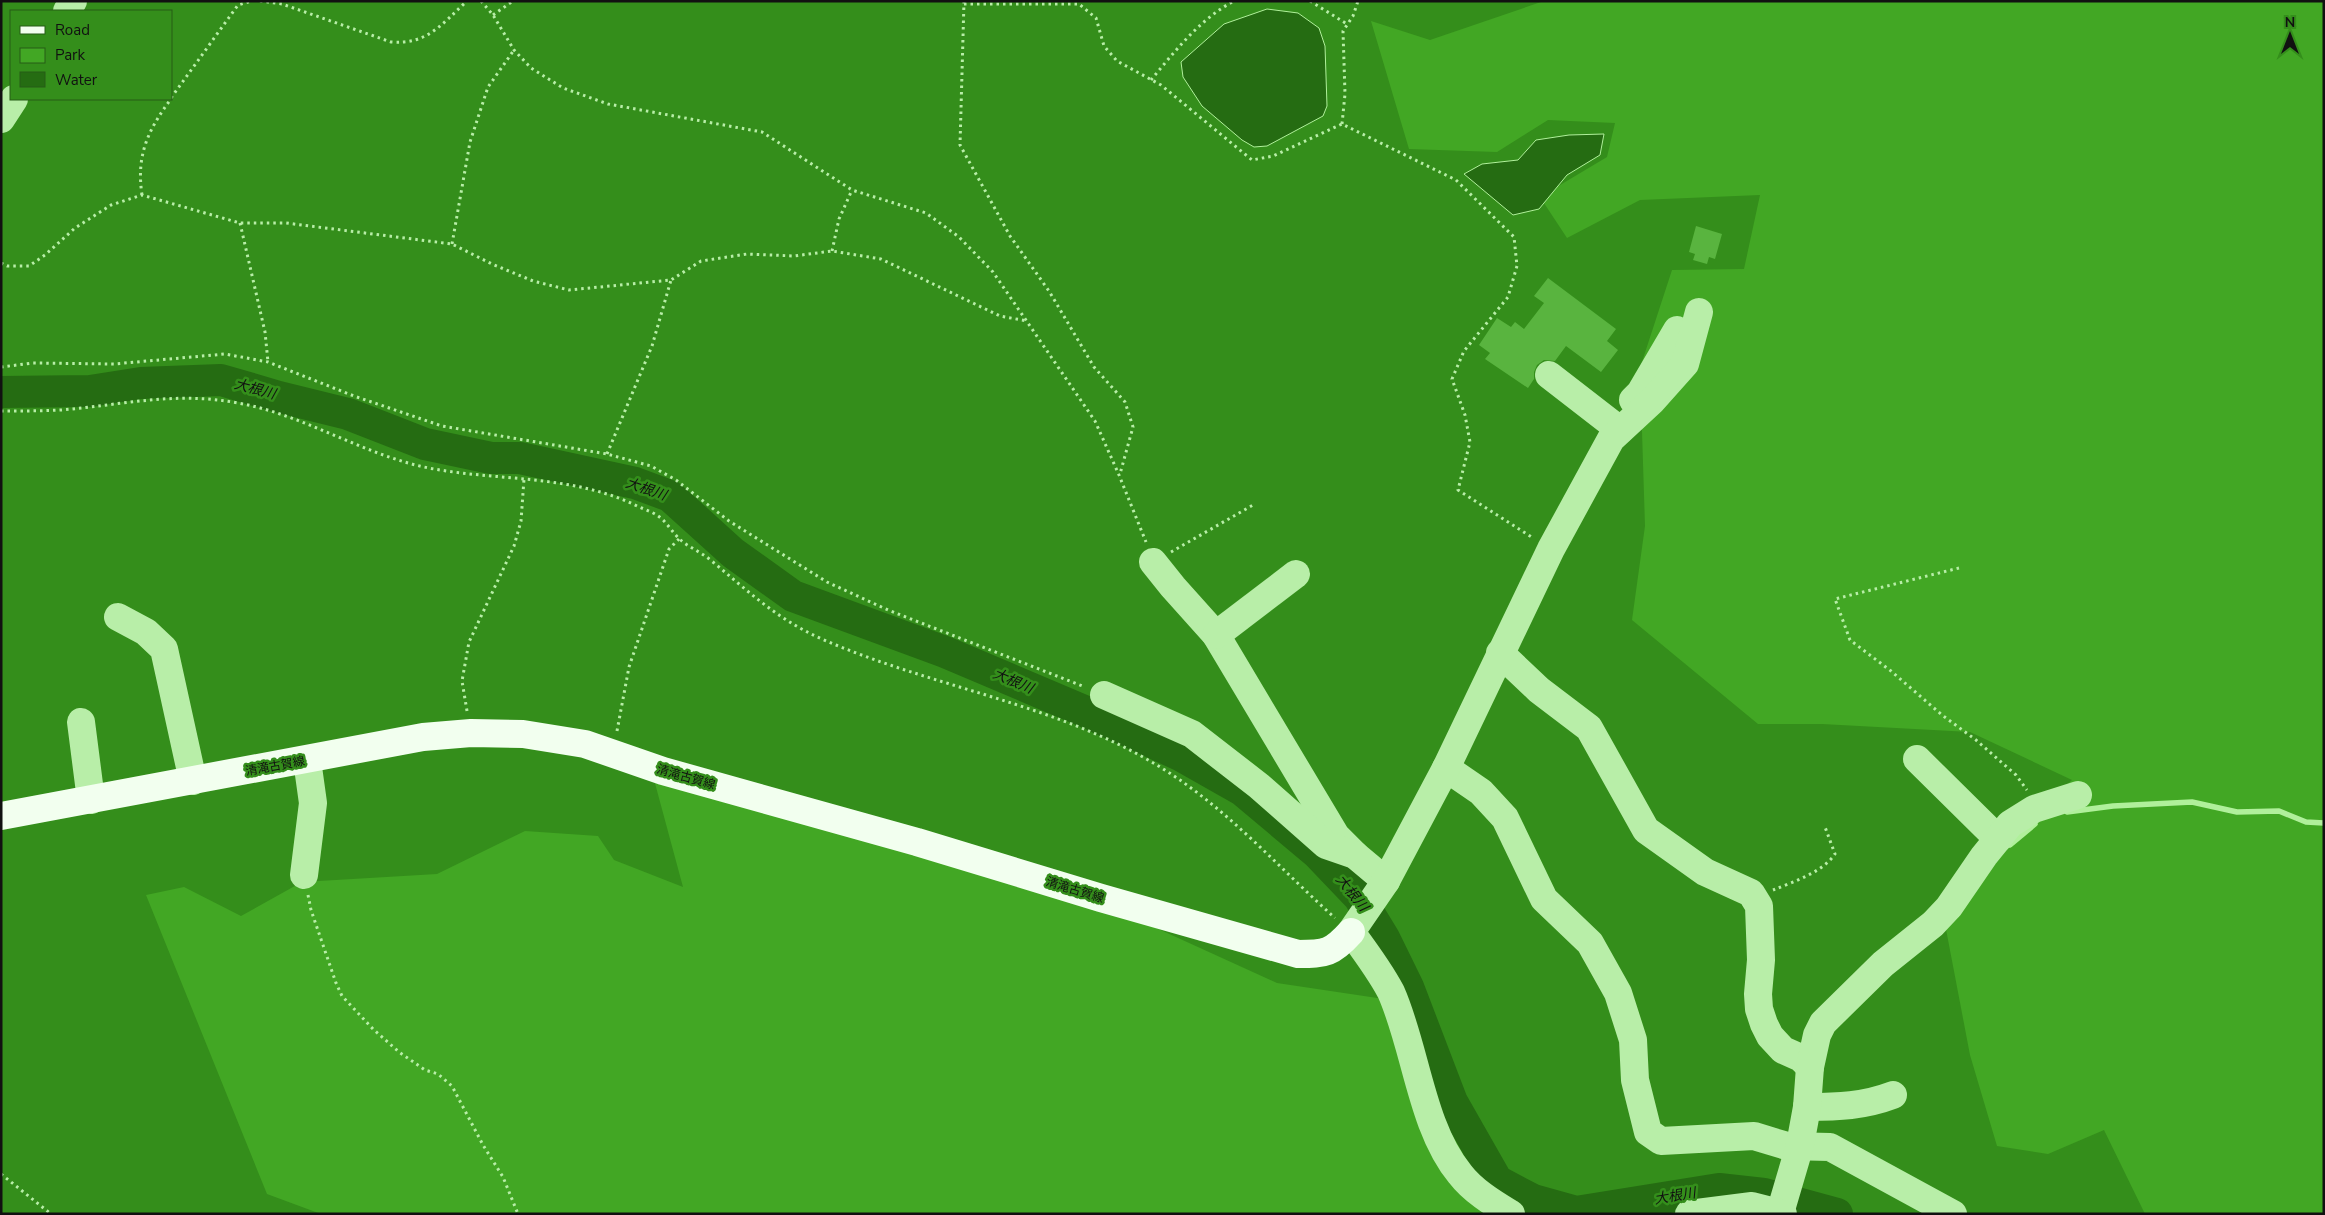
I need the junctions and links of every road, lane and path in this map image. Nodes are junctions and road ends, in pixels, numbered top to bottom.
1 (252, 1) edge
2 (260, 1) edge
3 (467, 1) edge
4 (481, 1) edge
5 (513, 1) edge
6 (1234, 1) edge
7 (1310, 1) edge
8 (1358, 1) edge
9 (964, 3) edge
10 (493, 15) junction
11 (1347, 24) junction
12 (514, 50) junction
13 (1151, 80) junction
14 (172, 97) edge
15 (13, 100) edge
16 (170, 100) edge
17 (1, 119) edge
18 (1342, 124) junction
19 (852, 190) junction
20 (142, 195) junction
21 (240, 223) junction
22 (452, 244) junction
23 (832, 251) junction
24 (1, 264) edge
25 (671, 280) junction
26 (1700, 312) dead end
27 (1027, 320) junction
28 (1677, 330) dead end
29 (268, 362) junction
30 (1, 367) edge
31 (1548, 375) dead end
32 (1, 411) edge
33 (1614, 430) junction
34 (607, 454) junction
35 (1120, 474) junction
36 (524, 479) junction
37 (1253, 505) dead end
38 (679, 539) junction
39 (1551, 549) junction
40 (1153, 562) junction
41 (1959, 568) dead end
42 (1296, 574) dead end
43 (118, 617) dead end
44 (1216, 634) junction
45 (1500, 653) junction
46 (1104, 695) joint
47 (81, 722) dead end
48 (471, 733) junction
49 (612, 753) junction
50 (1917, 758) dead end
51 (308, 760) junction
52 (1446, 768) junction
53 (193, 781) junction
54 (2078, 794) dead end
55 (91, 800) junction
56 (2034, 809) junction
57 (1, 816) edge
58 (1825, 827) dead end
59 (1998, 839) junction
60 (1354, 855) junction
61 (304, 875) joint
62 (1386, 881) junction
63 (1755, 898) junction
64 (1350, 932) junction
65 (1810, 1067) junction
66 (1893, 1095) dead end
67 (1807, 1107) junction
68 (1800, 1145) junction
69 (1, 1174) edge
70 (1782, 1213) edge
71 (51, 1214) edge
72 (518, 1214) edge
73 (1511, 1214) edge
74 (1689, 1214) edge
75 (1952, 1214) edge

1 - 14 path
2 - 3 path
4 - 10 path
5 - 10 path
6 - 13 path
7 - 11 path
8 - 11 path
9 - 13 path
9 - 35 path
10 - 12 path
11 - 18 path
12 - 19 path
12 - 22 path
13 - 18 path
15 - 17 street
16 - 20 path
18 - 39 path
19 - 23 path
19 - 27 path
20 - 21 path
20 - 24 path
21 - 22 path
21 - 29 path
22 - 25 path
23 - 25 path
23 - 27 path
25 - 34 path
26 - 33 street
27 - 35 path
28 - 33 street
29 - 30 path
29 - 34 path
31 - 33 street
32 - 36 path
33 - 39 street
34 - 46 path
35 - 40 path
36 - 38 path
36 - 48 path
37 - 40 path
38 - 49 path
38 - 64 path
39 - 45 street
40 - 44 street
41 - 56 path
42 - 44 street
43 - 53 street
44 - 60 street
45 - 52 street
45 - 63 street
46 - 60 street
47 - 55 street
48 - 49 main road, 清滝古賀線
48 - 51 main road, 清滝古賀線
49 - 64 main road, 清滝古賀線
50 - 59 street
51 - 53 main road, 清滝古賀線
51 - 61 street
52 - 62 street
52 - 68 street
53 - 55 main road, 清滝古賀線
54 - 56 street
55 - 57 main road, 清滝古賀線
56 - 59 street
58 - 63 path
59 - 65 street
60 - 62 street
61 - 72 path
62 - 64 street
63 - 65 street
64 - 73 street
65 - 67 street
66 - 67 street
67 - 68 street
68 - 70 street
68 - 75 street
69 - 71 path
70 - 74 street

